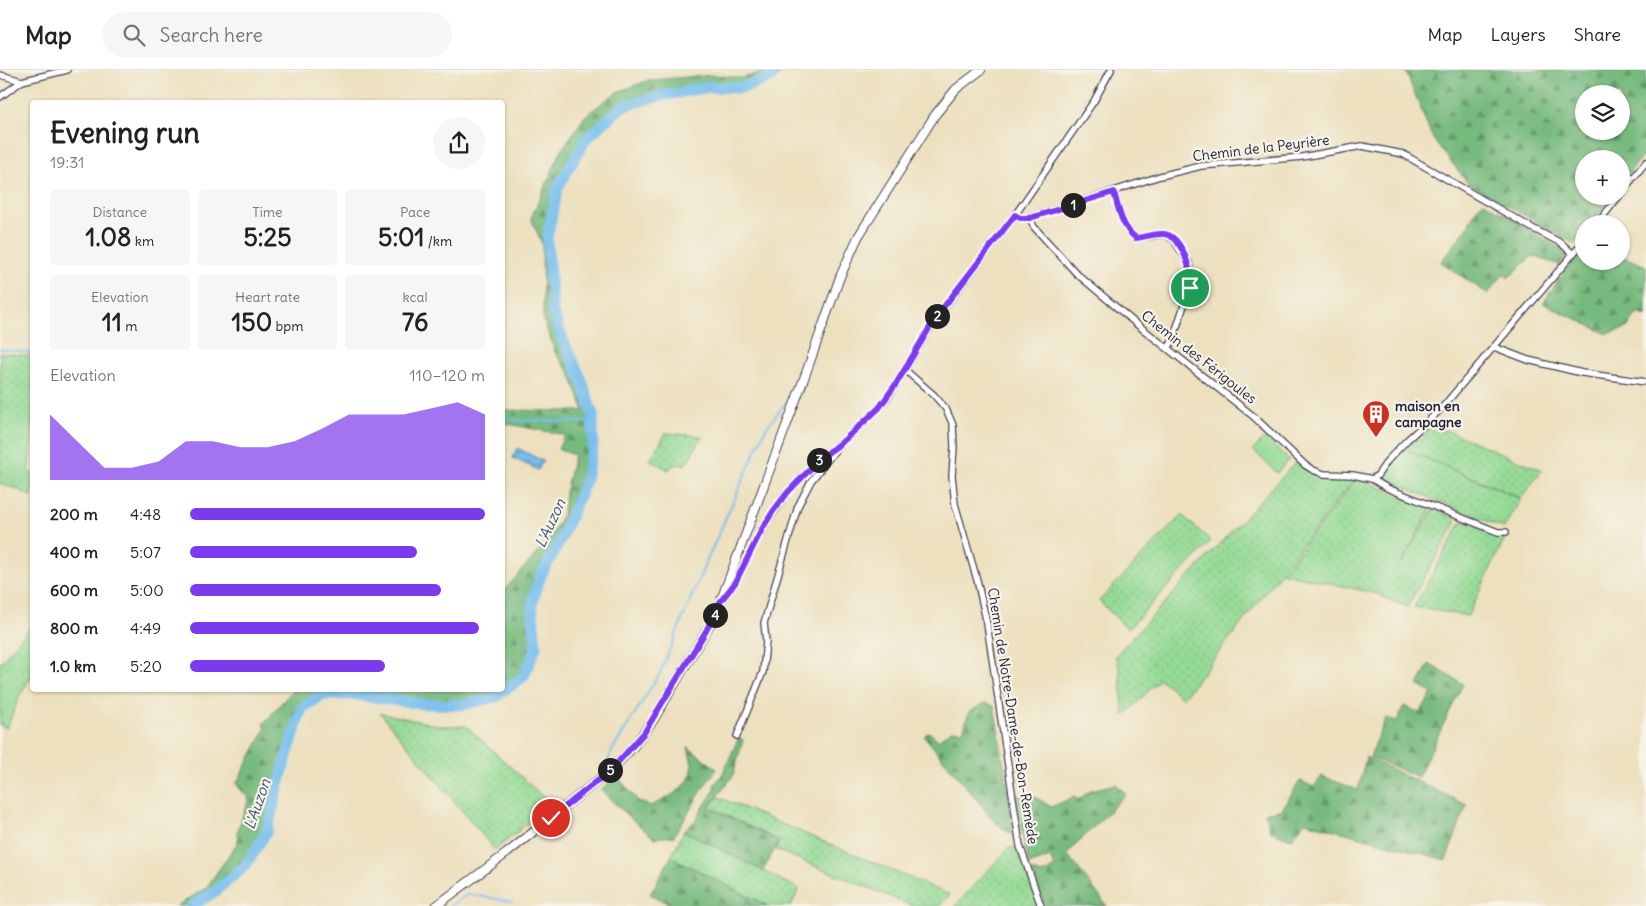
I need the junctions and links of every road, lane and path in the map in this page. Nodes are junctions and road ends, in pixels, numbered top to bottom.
1 (68, 70) edge
2 (981, 70) edge
3 (1111, 70) edge
4 (0, 75) edge
5 (22, 82) junction
6 (0, 97) edge
7 (1646, 162) edge
8 (1630, 182) edge
9 (1114, 192) junction
10 (1612, 205) edge
11 (1015, 215) junction
12 (1604, 215) edge
13 (1030, 218) junction
14 (1575, 252) edge
15 (1573, 254) junction
16 (1494, 347) junction
17 (1168, 348) junction
18 (905, 370) junction
19 (1646, 382) edge
20 (840, 444) junction
21 (1372, 479) junction
22 (1506, 532) dead end
23 (720, 602) junction
24 (737, 736) dead end
25 (436, 906) edge
26 (1041, 906) edge

1 - 5 street
2 - 23 main road
3 - 11 street
4 - 5 street
5 - 6 street
7 - 8 street
9 - 13 street, Chemin de la Peyrière
9 - 15 street, Chemin de la Peyrière
9 - 17 street
10 - 12 street
11 - 13 street, Chemin de la Peyrière
11 - 18 street
13 - 17 street, Chemin des Férigoules
14 - 15 street
15 - 16 street
16 - 19 street
16 - 21 street
17 - 21 street, Chemin des Férigoules
18 - 20 street
18 - 26 street, Chemin de Notre-Dame-de-Bon-Remède
20 - 23 street
20 - 24 street
21 - 22 street, Chemin des Férigoules
23 - 25 main road

